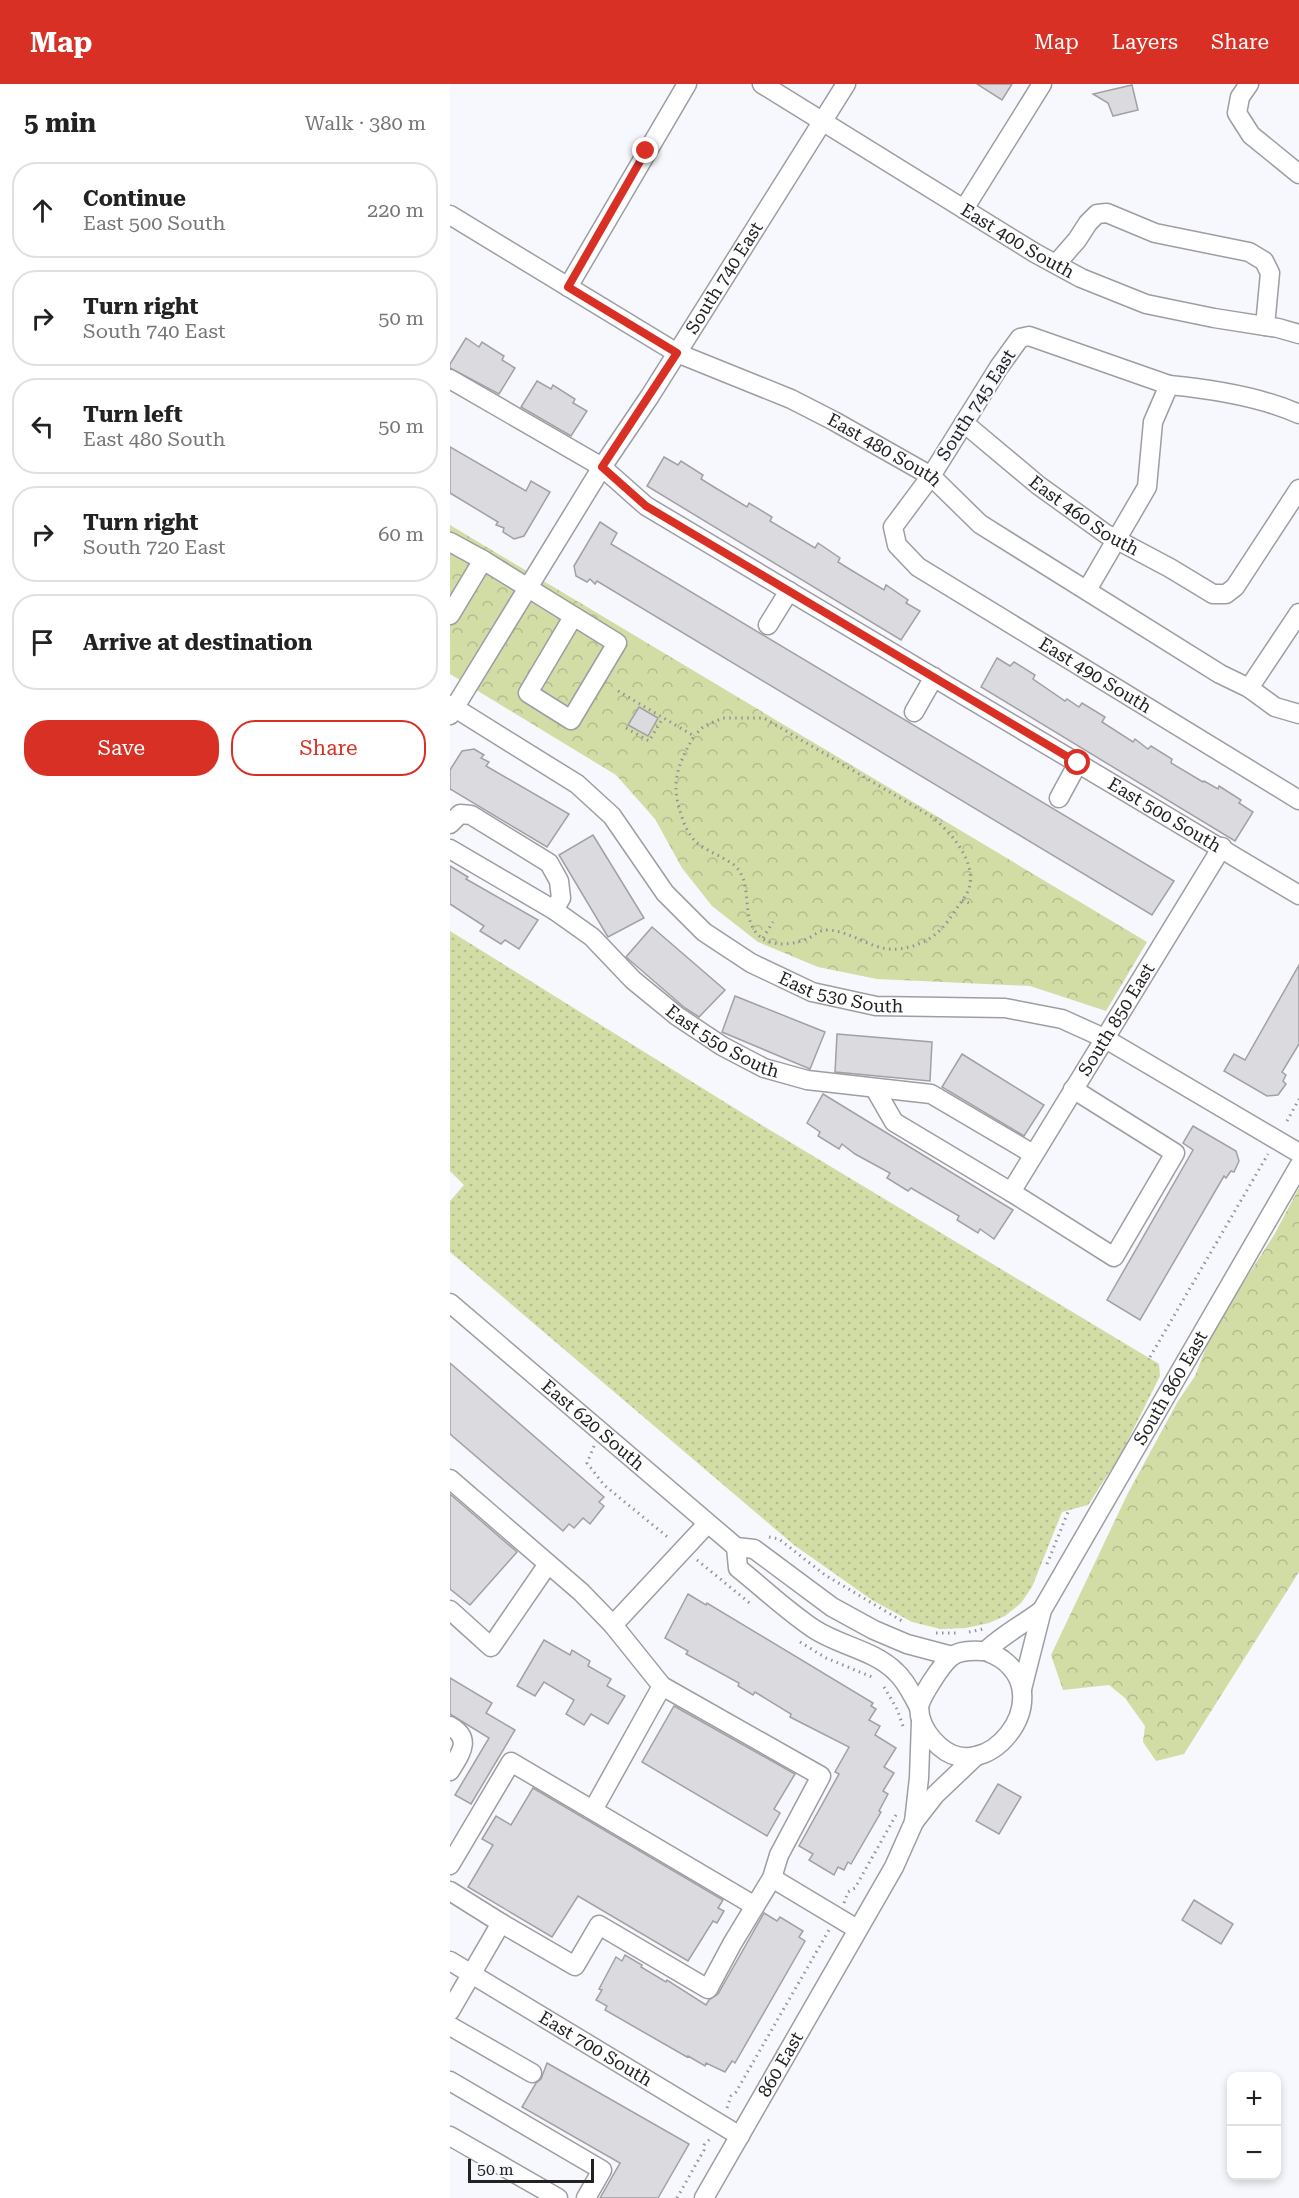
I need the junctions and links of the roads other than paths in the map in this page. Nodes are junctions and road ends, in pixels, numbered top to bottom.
1 (687, 84) edge
2 (762, 84) edge
3 (846, 84) edge
4 (1042, 84) edge
5 (1249, 84) edge
6 (823, 120) junction
7 (1299, 174) edge
8 (964, 209) junction
9 (450, 215) edge
10 (1056, 264) junction
11 (568, 287) junction
12 (1265, 326) junction
13 (1299, 334) edge
14 (677, 353) junction
15 (450, 379) edge
16 (1169, 386) junction
17 (1299, 414) edge
18 (964, 423) junction
19 (602, 467) junction
20 (930, 476) junction
21 (1299, 489) edge
22 (1116, 540) junction
23 (450, 542) edge
24 (897, 545) joint
25 (483, 560) junction
26 (528, 588) junction
27 (1087, 590) junction
28 (789, 591) junction
29 (1299, 613) edge
30 (450, 615) edge
31 (573, 617) junction
32 (768, 625) dead end
33 (934, 677) junction
34 (1250, 688) junction
35 (452, 710) edge
36 (914, 712) dead end
37 (1299, 714) edge
38 (1078, 763) junction
39 (1059, 798) dead end
40 (1299, 800) edge
41 (450, 824) edge
42 (1222, 847) junction
43 (450, 849) edge
44 (1299, 895) edge
45 (554, 910) junction
46 (1104, 1038) junction
47 (875, 1089) junction
48 (1073, 1089) junction
49 (1299, 1153) edge
50 (1033, 1154) junction
51 (1299, 1166) edge
52 (1011, 1192) junction
53 (450, 1303) edge
54 (450, 1479) edge
55 (707, 1524) junction
56 (736, 1547) junction
57 (549, 1564) junction
58 (450, 1610) edge
59 (1042, 1610) junction
60 (613, 1624) junction
61 (986, 1651) junction
62 (952, 1656) junction
63 (662, 1686) junction
64 (1022, 1689) junction
65 (920, 1714) junction
66 (450, 1725) edge
67 (976, 1756) junction
68 (450, 1771) edge
69 (593, 1810) junction
70 (914, 1822) junction
71 (450, 1865) edge
72 (772, 1878) junction
73 (450, 1891) edge
74 (755, 1906) junction
75 (501, 1923) junction
76 (857, 1929) junction
77 (450, 1961) edge
78 (471, 1974) junction
79 (450, 2011) edge
80 (450, 2026) edge
81 (532, 2073) dead end
82 (450, 2081) edge
83 (450, 2136) edge
84 (740, 2136) junction
85 (558, 2198) edge
86 (586, 2198) edge
87 (704, 2198) edge

1 - 11 street
2 - 6 street, East 400 South
3 - 6 street, South 740 East
4 - 8 street
5 - 7 street
6 - 8 street, East 400 South
6 - 14 street, South 740 East
8 - 10 street, East 400 South
9 - 11 street, East 480 South
10 - 12 street, East 400 South
10 - 12 street
11 - 14 street, East 480 South
12 - 13 street, East 400 South
14 - 19 street, South 740 East
14 - 20 street, East 480 South
15 - 19 street, East 500 South
16 - 17 street
16 - 18 street, South 745 East
16 - 22 street
18 - 20 street, South 745 East
18 - 22 street, East 460 South
19 - 26 street, South 740 East
19 - 28 street, East 500 South
20 - 24 street, South 745 East
20 - 27 street, East 480 South
21 - 22 street, East 460 South
22 - 27 street
23 - 25 street
24 - 40 street, East 490 South
25 - 26 street
25 - 30 street
26 - 31 street
26 - 35 street, South 740 East
27 - 34 street, East 480 South
28 - 32 street
28 - 33 street, East 500 South
29 - 34 street
31 - 31 street
33 - 36 street
33 - 38 street, East 500 South
34 - 37 street, East 480 South
35 - 46 street, East 530 South
38 - 39 street
38 - 42 street, East 500 South
41 - 45 street
42 - 44 street, East 500 South
42 - 46 street, South 850 East
43 - 45 street, East 550 South
45 - 47 street, East 550 South
46 - 48 street, South 850 East
46 - 49 street, East 530 South
47 - 50 street, East 550 South
47 - 52 street
48 - 50 street, South 850 East
48 - 52 street
50 - 52 street, South 850 East
51 - 59 street, South 860 East
53 - 55 street, East 620 South
54 - 57 street
55 - 56 street, East 620 South
55 - 60 street
56 - 62 street, East 620 South
56 - 65 street
57 - 58 street
57 - 60 street
59 - 61 street, South 860 East
59 - 64 street, South 860 East
60 - 63 street
61 - 62 street
61 - 64 street
62 - 65 street
63 - 69 street
63 - 72 street
64 - 67 street
65 - 67 street
65 - 70 street
66 - 68 street
67 - 70 street
69 - 71 street
69 - 74 street
70 - 76 street
72 - 74 street
72 - 76 street
73 - 75 street
74 - 75 street
75 - 78 street
76 - 84 street, 860 East
77 - 78 street, East 700 South
78 - 79 street
78 - 84 street, East 700 South
80 - 81 street
82 - 86 street
83 - 85 street
84 - 87 street, 860 East

